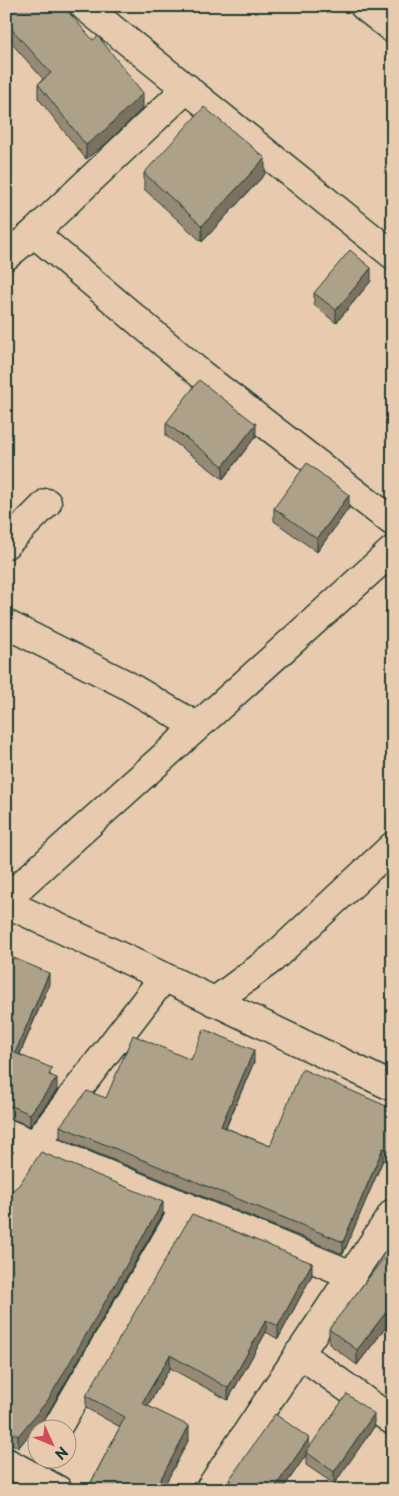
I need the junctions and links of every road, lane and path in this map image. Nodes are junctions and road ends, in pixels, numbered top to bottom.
1 (84, 6) edge
2 (364, 6) edge
3 (393, 28) edge
4 (187, 88) junction
5 (34, 233) junction
6 (393, 254) edge
7 (6, 256) edge
8 (47, 503) dead end
9 (393, 522) edge
10 (6, 544) edge
11 (393, 550) edge
12 (6, 624) edge
13 (196, 726) junction
14 (393, 846) edge
15 (6, 899) edge
16 (6, 903) edge
17 (164, 976) junction
18 (214, 1002) junction
19 (393, 1087) edge
20 (6, 1133) edge
21 (35, 1145) junction
22 (6, 1189) edge
23 (186, 1206) junction
24 (393, 1213) edge
25 (352, 1275) junction
26 (299, 1353) junction
27 (63, 1418) edge
28 (393, 1421) edge
29 (25, 1465) edge
30 (58, 1490) edge
31 (208, 1490) edge

1 - 4 street
2 - 3 street
4 - 5 street
4 - 6 street
5 - 7 street
5 - 9 street
8 - 10 street
11 - 13 street
12 - 13 street
13 - 15 street
14 - 18 street
16 - 17 street
17 - 18 street
17 - 21 street
18 - 19 street
20 - 21 street
21 - 22 street
21 - 23 street
23 - 25 street
23 - 27 street
24 - 25 street
25 - 26 street
26 - 28 street
26 - 31 street
29 - 30 street

